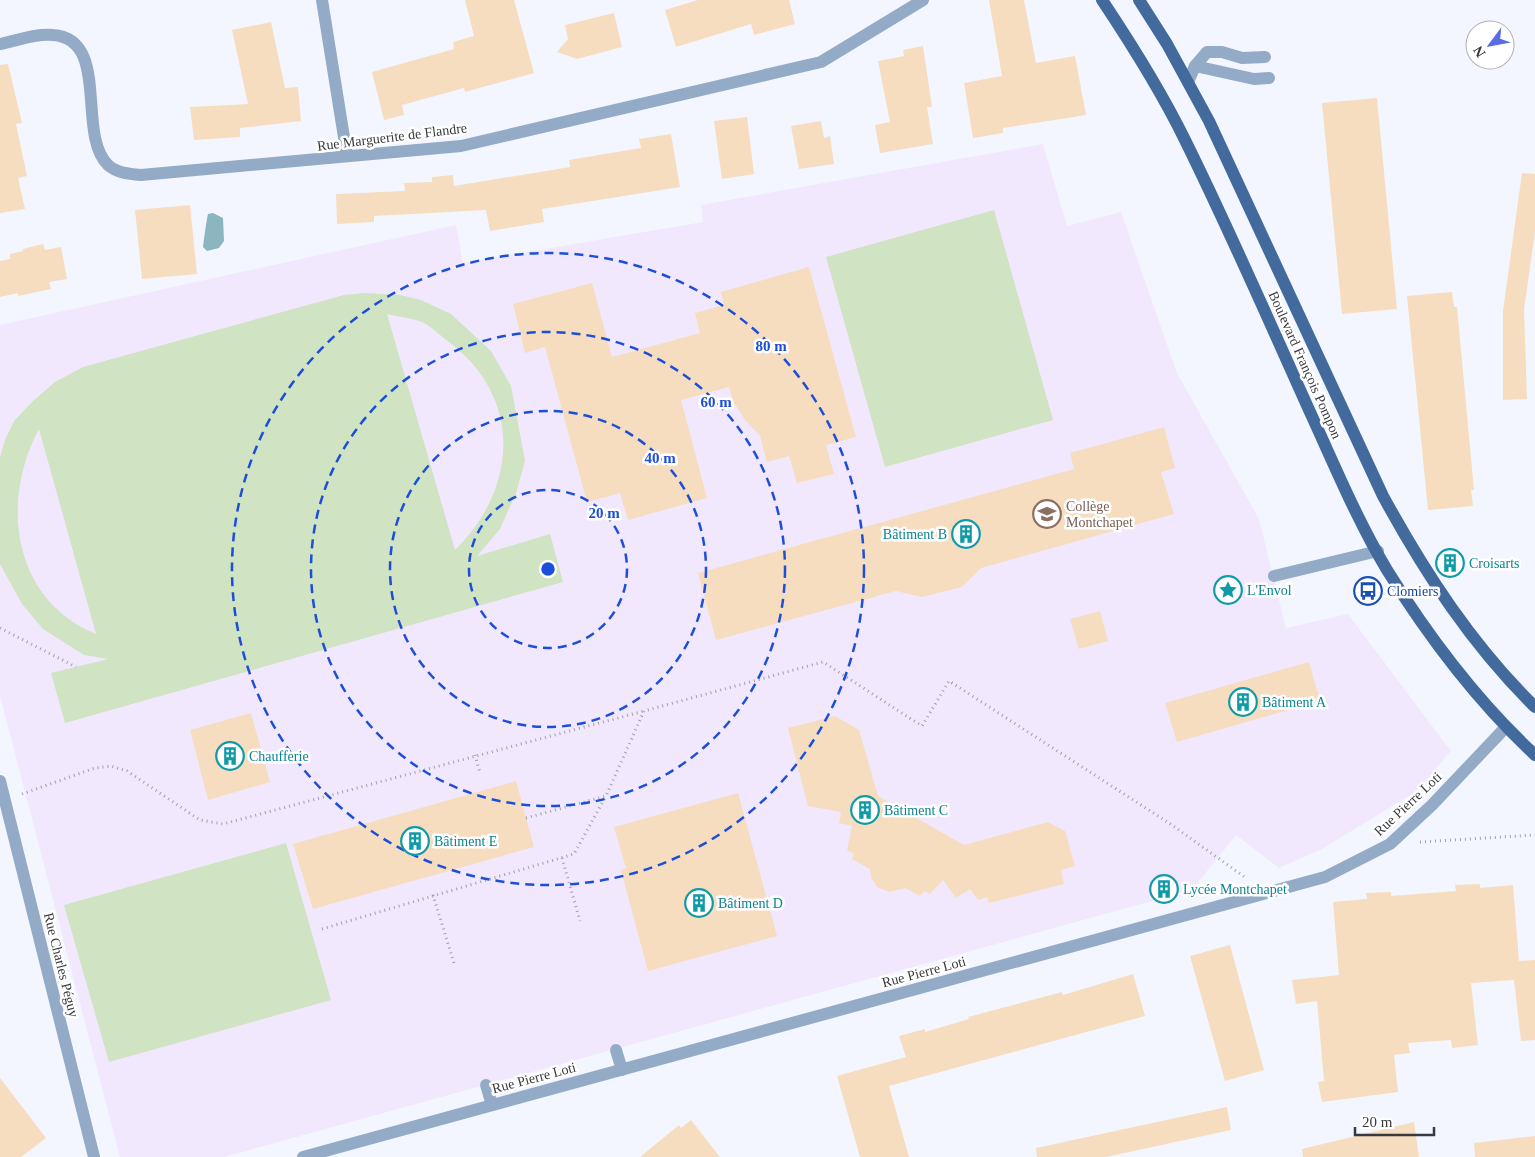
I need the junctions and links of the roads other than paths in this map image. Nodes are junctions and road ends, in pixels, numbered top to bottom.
1 (322, 0) edge
2 (923, 0) edge
3 (1102, 0) edge
4 (1139, 0) edge
5 (0, 44) edge
6 (1265, 57) dead end
7 (1195, 66) junction
8 (1268, 78) dead end
9 (1188, 82) junction
10 (347, 156) junction
11 (1378, 551) junction
12 (1274, 576) dead end
13 (1535, 706) edge
14 (1506, 728) junction
15 (1535, 755) edge
16 (0, 780) edge
17 (616, 1050) dead end
18 (622, 1070) junction
19 (486, 1085) dead end
20 (492, 1105) junction
21 (94, 1157) edge
22 (303, 1157) edge

1 - 10 street
2 - 10 street, Rue Marguerite de Flandre
3 - 11 main road, Boulevard François Pompon
4 - 9 main road, Boulevard François Pompon
5 - 10 street, Rue Marguerite de Flandre
6 - 7 street
7 - 8 street
7 - 9 street
9 - 13 main road, Boulevard François Pompon
11 - 12 street
11 - 14 main road, Boulevard François Pompon
14 - 15 main road, Boulevard François Pompon
14 - 18 street, Rue Pierre Loti
16 - 21 street, Rue Charles Péguy
17 - 18 street
18 - 20 street, Rue Pierre Loti
19 - 20 street
20 - 22 street, Rue Pierre Loti

